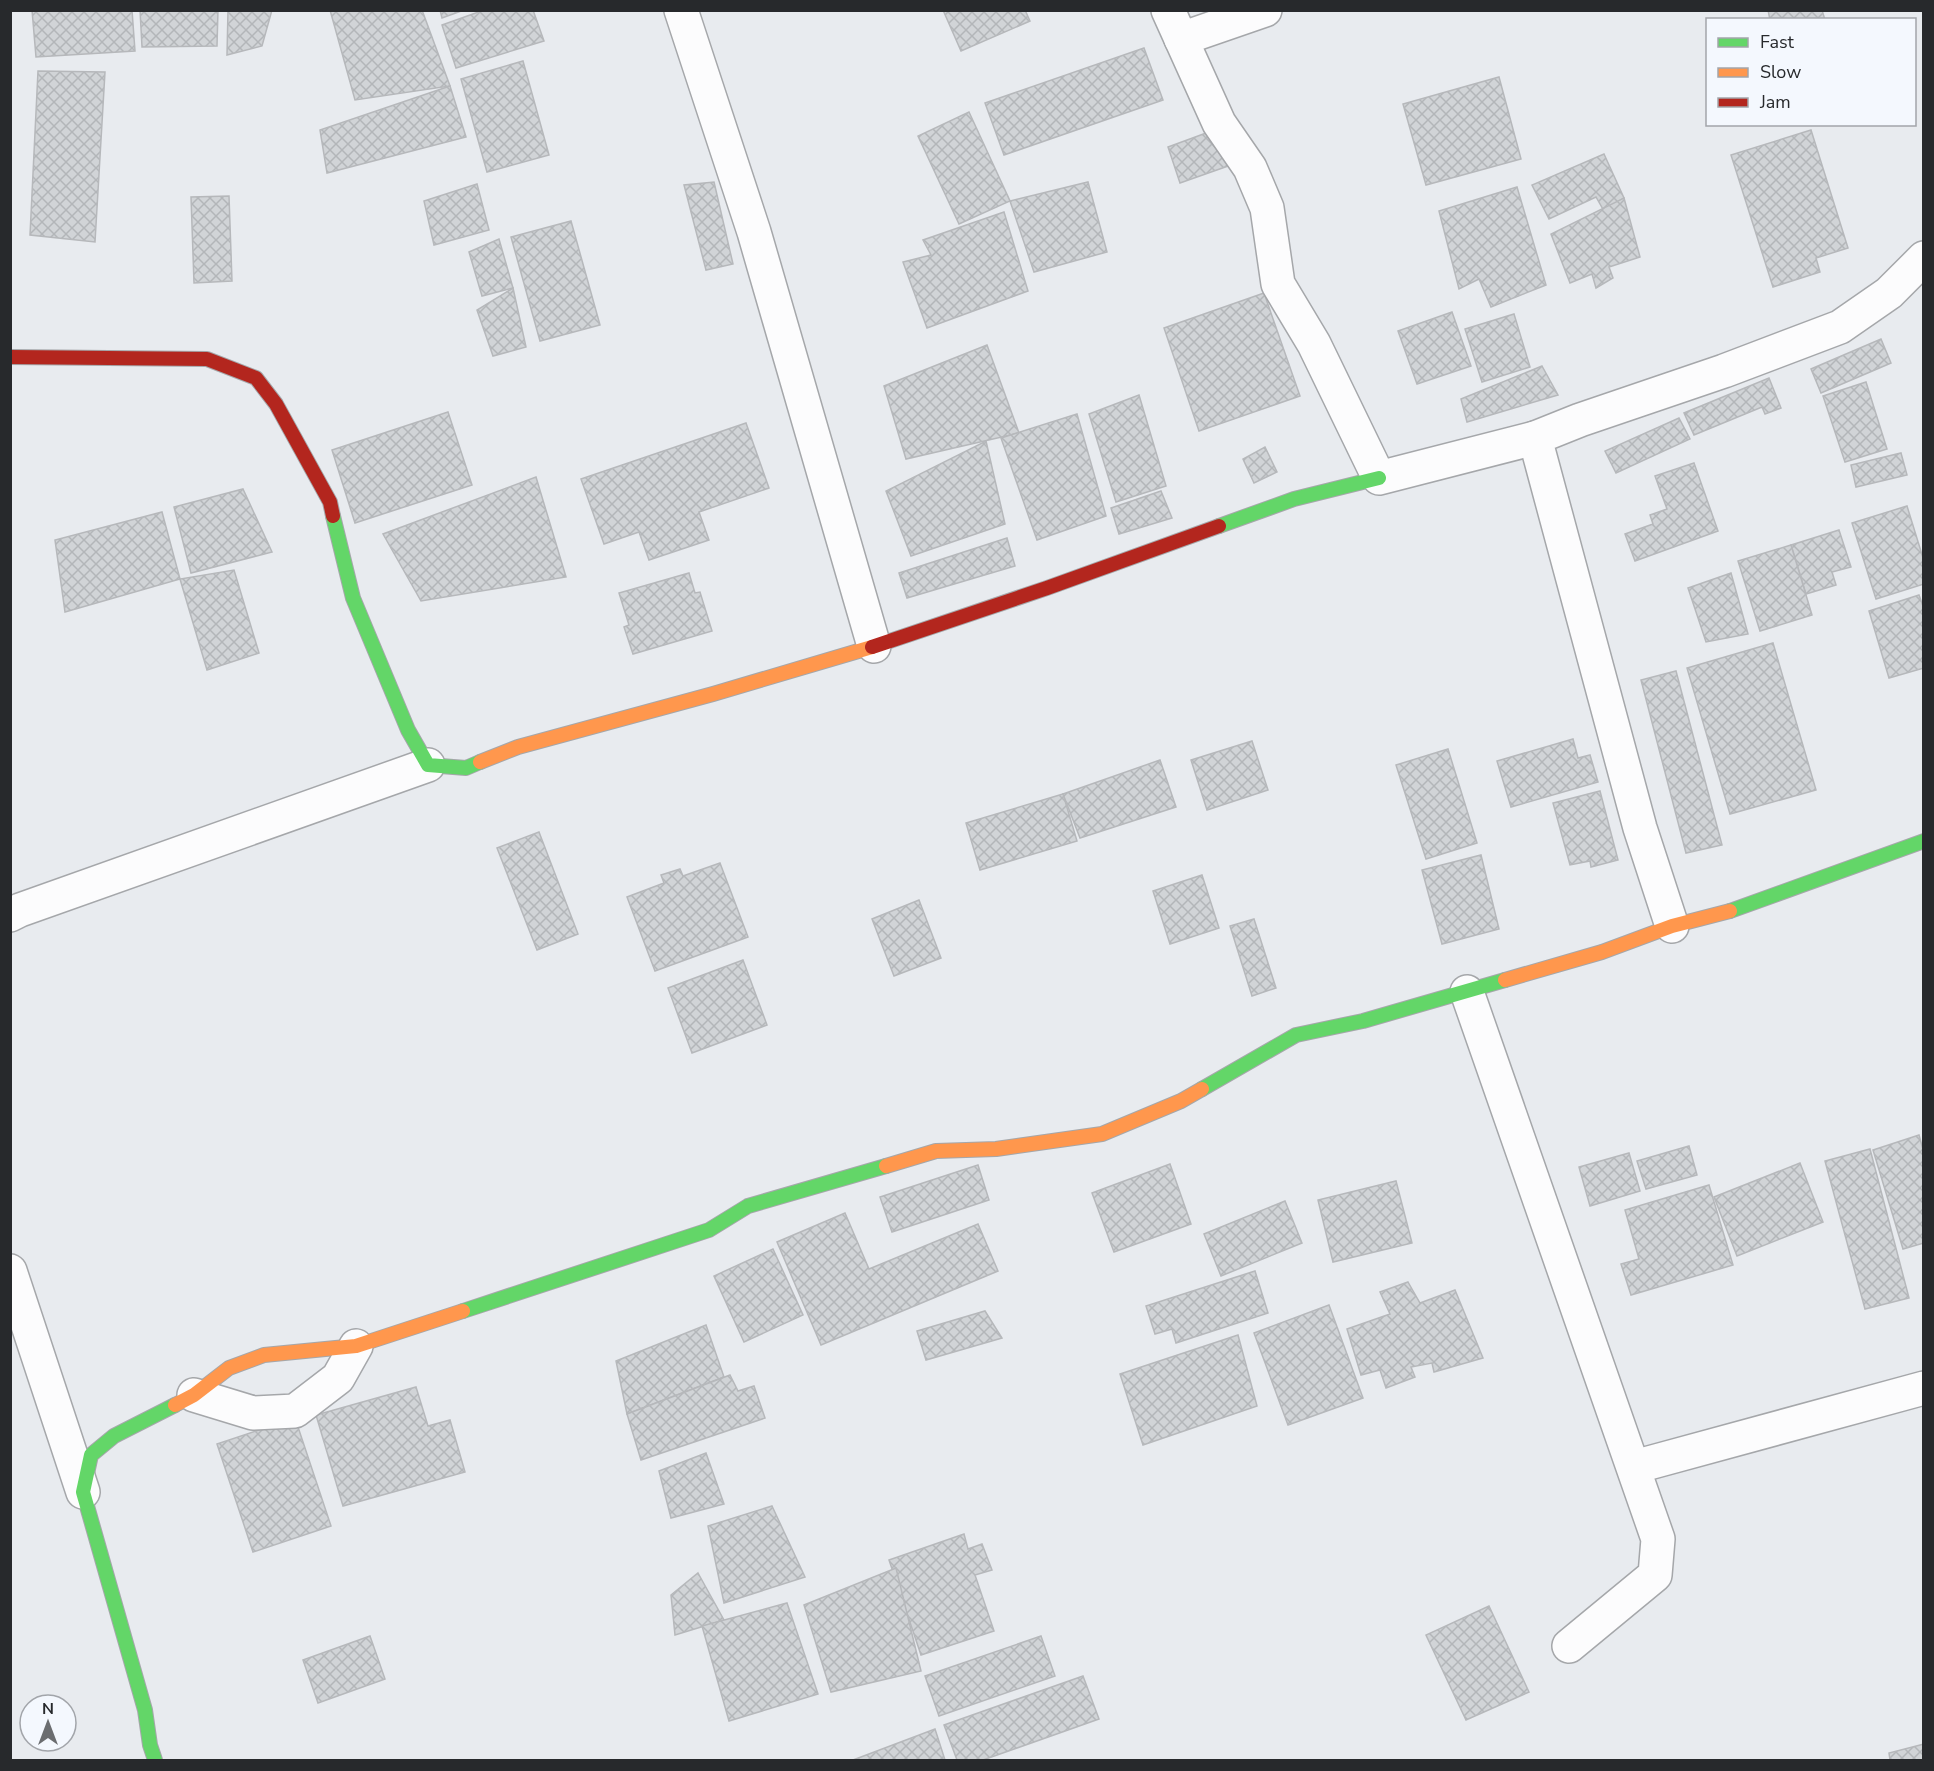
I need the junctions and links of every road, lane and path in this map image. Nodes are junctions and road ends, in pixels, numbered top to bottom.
1 (681, 10) edge
2 (1265, 10) edge
3 (1174, 25) edge
4 (1923, 258) edge
5 (10, 357) edge
6 (1535, 438) junction
7 (1379, 478) junction
8 (874, 646) junction
9 (428, 765) junction
10 (1923, 841) edge
11 (10, 915) edge
12 (1672, 926) junction
13 (1467, 992) junction
14 (10, 1270) edge
15 (356, 1346) junction
16 (1923, 1388) edge
17 (194, 1395) junction
18 (1634, 1467) junction
19 (83, 1492) junction
20 (1569, 1647) dead end
21 (155, 1761) edge

1 - 8 street
2 - 3 street
3 - 7 street
4 - 6 street
5 - 9 street
6 - 7 street
6 - 12 street
7 - 8 street
8 - 9 street
9 - 11 street
10 - 12 street
12 - 13 street
13 - 15 street
13 - 18 street
14 - 19 street
15 - 17 street
15 - 17 street
16 - 18 street
17 - 19 street
18 - 20 street
19 - 21 street

